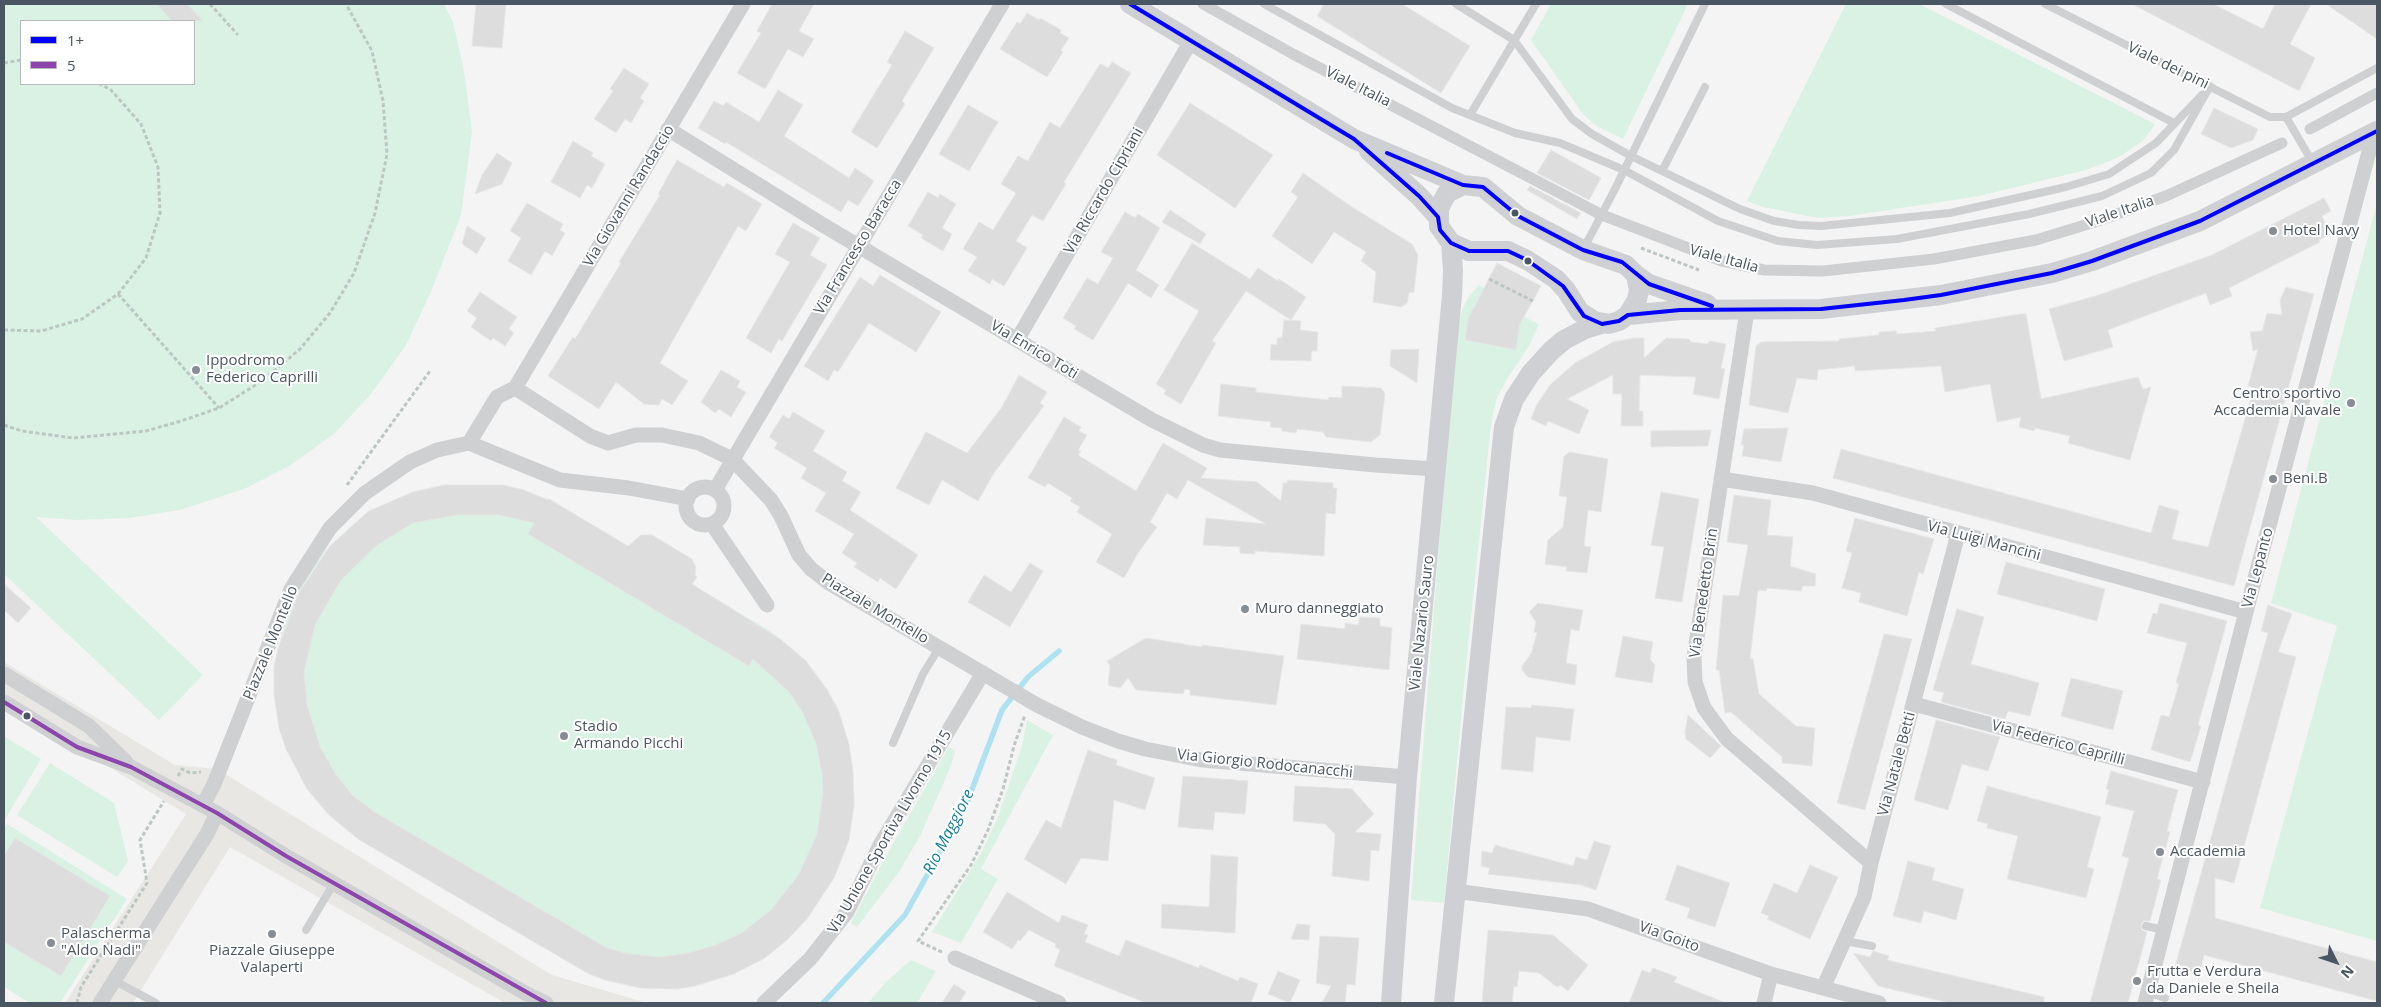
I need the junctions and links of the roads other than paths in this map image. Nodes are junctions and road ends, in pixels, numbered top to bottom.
1 (743, 4) edge
2 (1002, 4) edge
3 (1130, 4) edge
4 (1203, 4) edge
5 (1264, 4) edge
6 (1456, 4) edge
7 (1536, 4) edge
8 (1705, 4) edge
9 (1946, 4) edge
10 (2045, 4) edge
11 (1279, 7) edge
12 (2058, 7) edge
13 (1514, 40) junction
14 (1191, 41) junction
15 (2377, 68) edge
16 (2210, 86) junction
17 (1705, 87) dead end
18 (2377, 93) edge
19 (1470, 115) junction
20 (2288, 120) junction
21 (2174, 123) junction
22 (668, 129) junction
23 (2310, 129) dead end
24 (2376, 132) edge
25 (1354, 138) junction
26 (2282, 143) dead end
27 (1631, 156) junction
28 (2314, 165) junction
29 (1624, 170) junction
30 (1662, 171) junction
31 (1463, 185) junction
32 (1602, 215) junction
33 (1438, 217) junction
34 (1450, 243) junction
35 (858, 246) junction
36 (1583, 250) junction
37 (1636, 275) junction
38 (1723, 310) junction
39 (1747, 311) junction
40 (1628, 316) junction
41 (1602, 324) junction
42 (1017, 340) junction
43 (515, 388) junction
44 (470, 443) junction
45 (732, 459) junction
46 (1435, 469) junction
47 (1721, 479) junction
48 (714, 490) junction
49 (688, 499) junction
50 (712, 524) junction
51 (1958, 534) junction
52 (767, 605) dead end
53 (2246, 612) junction
54 (939, 648) junction
55 (4, 674) edge
56 (992, 677) junction
57 (4, 702) edge
58 (1914, 704) junction
59 (893, 744) dead end
60 (131, 766) junction
61 (1407, 777) junction
62 (2203, 782) junction
63 (203, 806) junction
64 (217, 813) junction
65 (1871, 863) junction
66 (334, 883) junction
67 (1456, 890) junction
68 (2146, 926) dead end
69 (306, 930) dead end
70 (2164, 930) junction
71 (1846, 940) junction
72 (1872, 946) dead end
73 (955, 958) road end
74 (1771, 974) junction
75 (115, 981) junction
76 (1823, 988) junction
77 (2147, 998) edge
78 (2165, 998) dead end
79 (100, 1003) edge
80 (156, 1003) edge
81 (546, 1003) edge
82 (764, 1003) edge
83 (1059, 1003) edge
84 (1390, 1003) edge
85 (1444, 1003) edge
86 (1764, 1003) edge
87 (1879, 1003) edge

1 - 22 street, Via Giovanni Randaccio
2 - 35 street, Via Francesco Baracca
3 - 14 main road
4 - 32 street, Viale Italia
5 - 11 lane
6 - 13 lane
7 - 13 lane
8 - 27 lane
9 - 21 lane
10 - 12 lane, Viale dei pini
11 - 19 lane
12 - 16 lane, Viale dei pini
13 - 19 lane
13 - 27 lane
14 - 25 main road
14 - 42 street, Via Riccardo Cipriani
15 - 20 lane
16 - 20 lane, Viale dei pini
16 - 21 lane
16 - 29 lane
17 - 30 lane
18 - 23 street
19 - 29 lane
20 - 28 lane
21 - 30 lane
22 - 35 street, Via Enrico Toti
22 - 43 street, Via Giovanni Randaccio
24 - 28 main road
24 - 53 street, Via Lepanto
25 - 31 main road
25 - 33 main road
26 - 32 street, Viale Italia
27 - 29 lane
27 - 30 lane
28 - 39 main road
29 - 32 lane
31 - 33 main road
31 - 36 main road
32 - 36 lane
33 - 34 main road
34 - 41 main road
34 - 46 main road, Viale Nazario Sauro
35 - 42 street, Via Enrico Toti
35 - 45 street, Via Francesco Baracca
36 - 37 main road
37 - 38 main road
37 - 40 main road
38 - 39 main road
38 - 40 main road
39 - 47 street, Via Benedetto Brin
40 - 41 main road
41 - 67 main road
42 - 46 street, Via Enrico Toti
43 - 44 street
43 - 45 street, Piazzale Montello
44 - 49 street
44 - 63 street, Piazzale Montello
45 - 48 street, Via Francesco Baracca
45 - 54 street, Piazzale Montello
46 - 61 main road, Viale Nazario Sauro
47 - 51 street, Via Luigi Mancini
47 - 65 street, Via Benedetto Brin
48 - 49 street
48 - 50 street
49 - 50 street
50 - 52 street
51 - 53 street, Via Luigi Mancini
51 - 58 street, Via Natale Betti
53 - 62 street, Via Lepanto
54 - 56 street, Piazzale Montello
54 - 59 lane
55 - 60 street
56 - 61 street, Via Giorgio Rodocanacchi
56 - 82 street, Via Unione Sportiva Livorno 1915
57 - 60 street
58 - 62 street, Via Federico Caprilli
58 - 65 street, Via Natale Betti
60 - 63 street
61 - 84 main road, Viale Nazario Sauro
62 - 70 street, Via Lepanto
63 - 64 street
64 - 66 street
64 - 75 street
65 - 71 street, Via Natale Betti
66 - 69 lane
66 - 81 street
67 - 74 street, Via Goito
67 - 85 main road
68 - 70 lane
70 - 77 street, Via Lepanto
71 - 72 lane
71 - 76 street, Via Natale Betti
73 - 83 street
74 - 76 street, Via Goito
74 - 86 street
75 - 79 street
75 - 80 lane
76 - 87 street, Via Goito
77 - 78 lane

